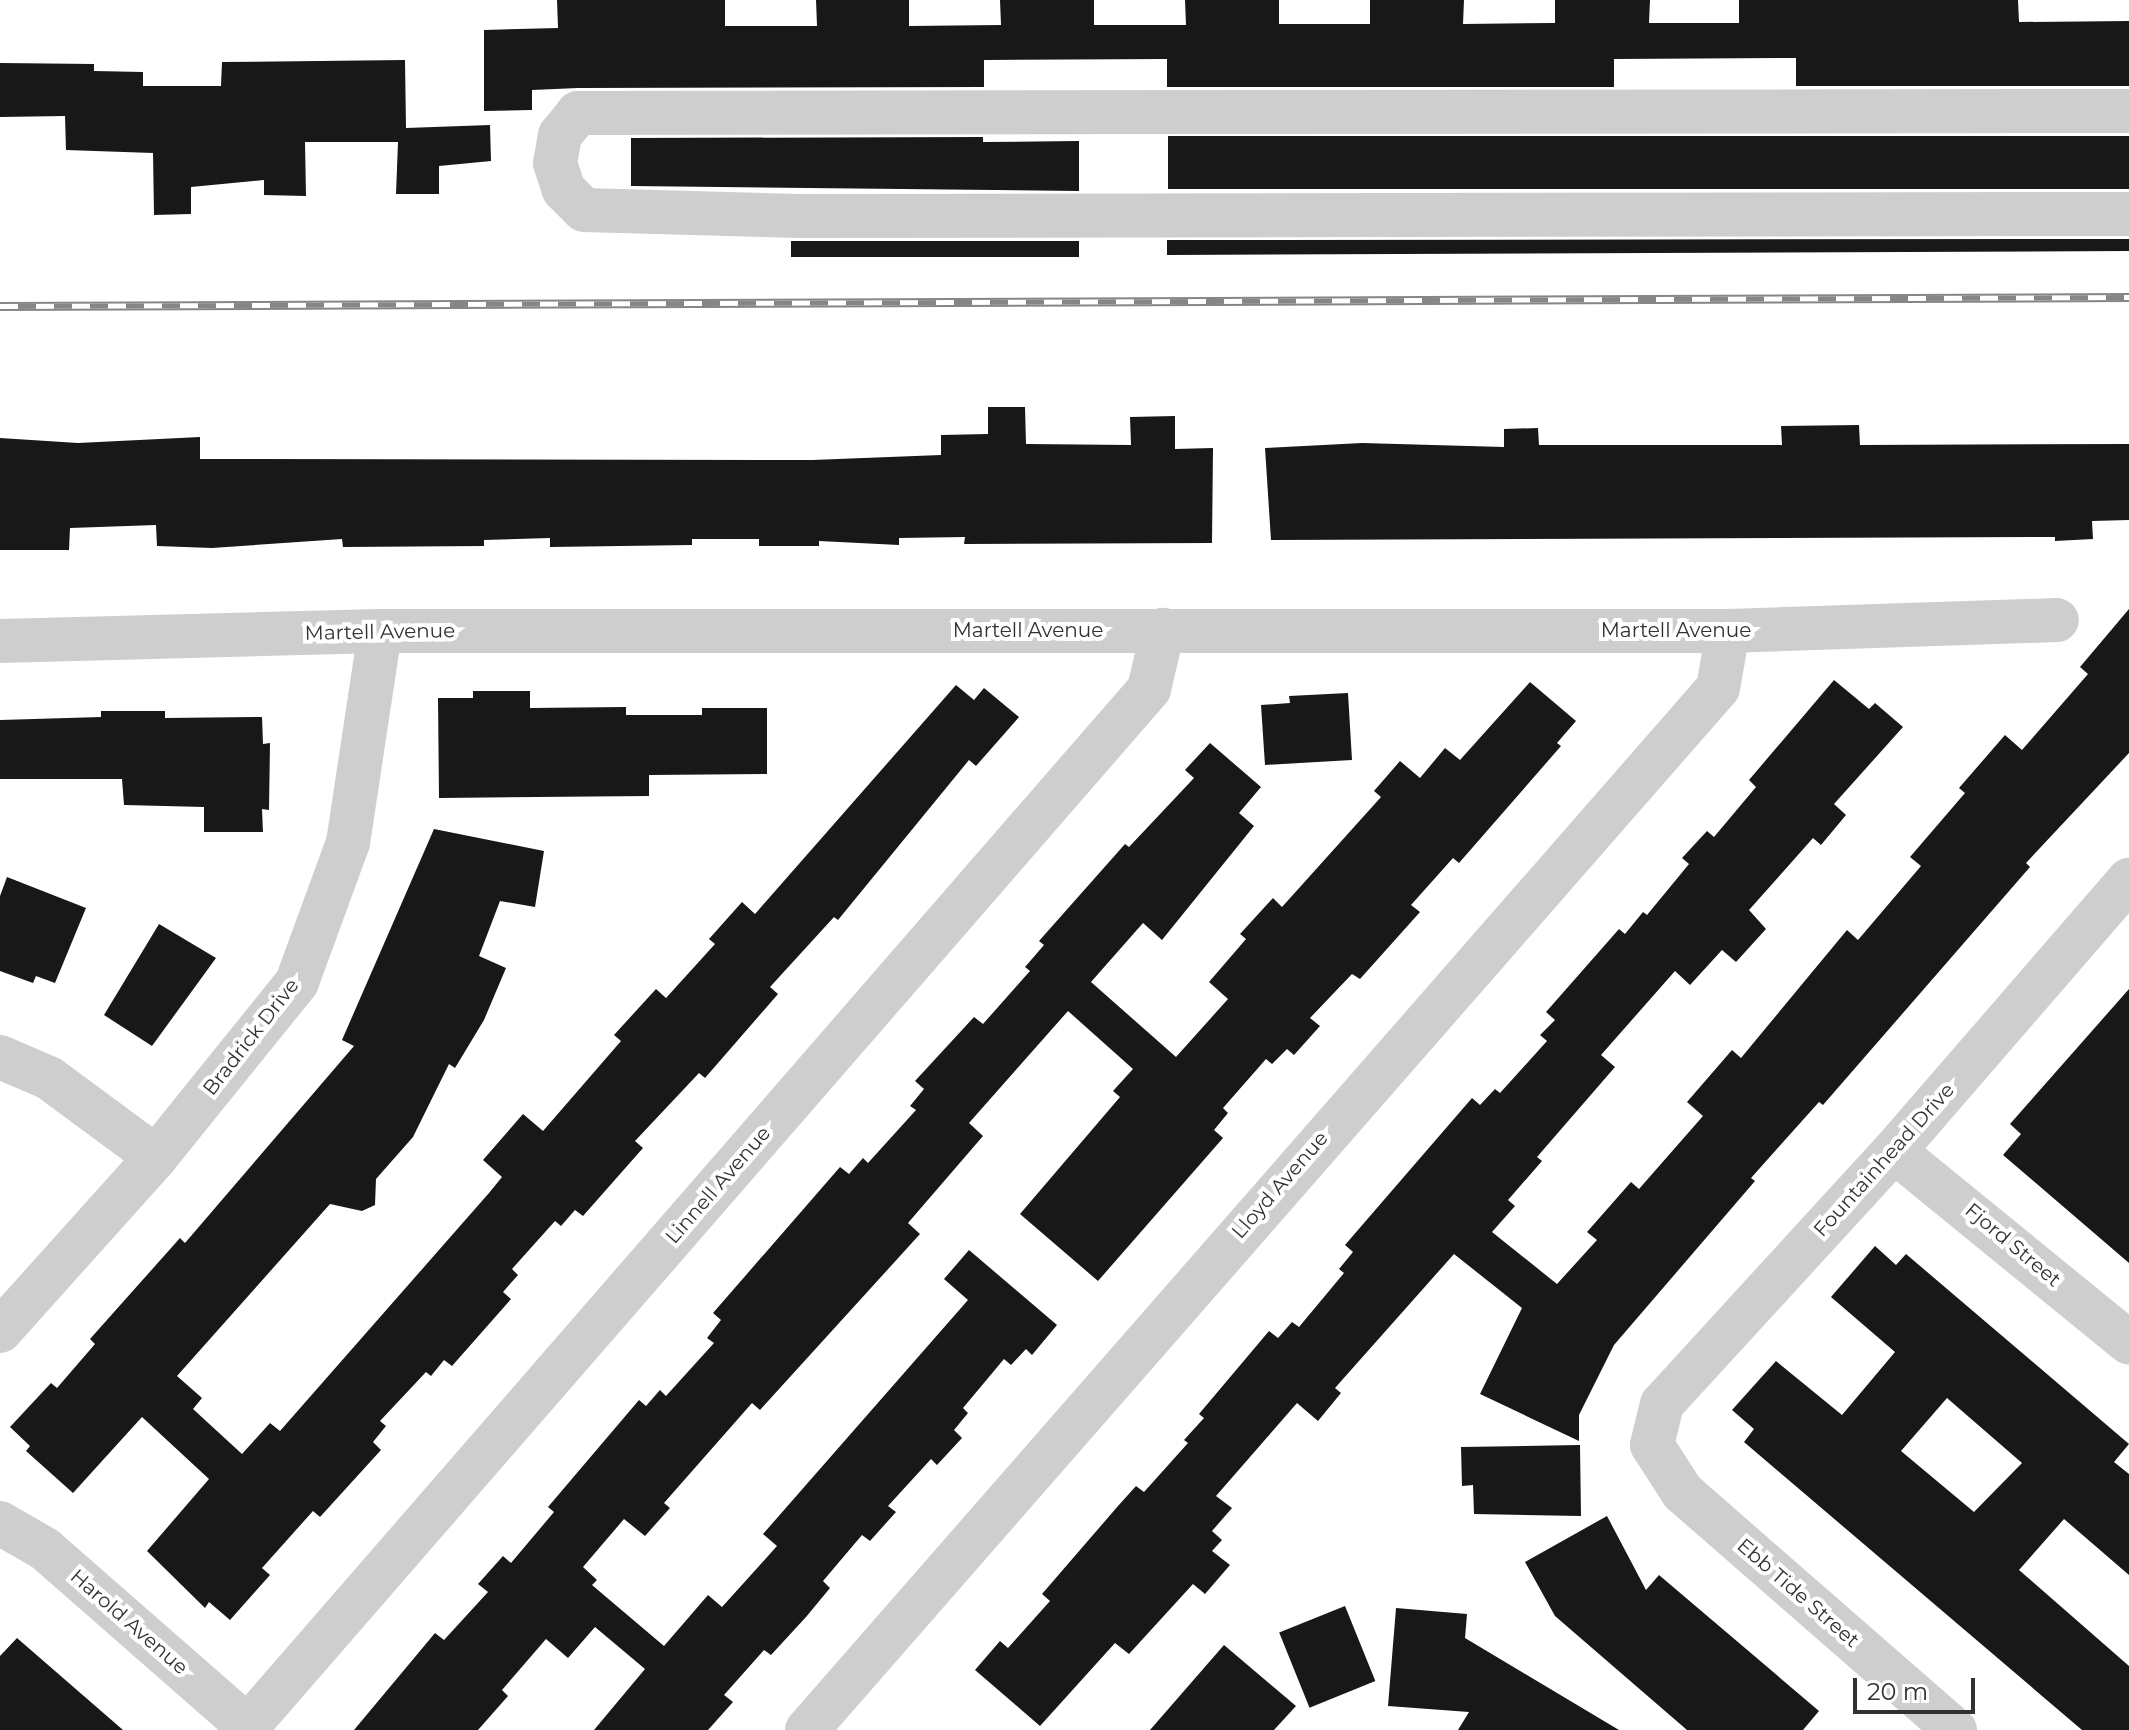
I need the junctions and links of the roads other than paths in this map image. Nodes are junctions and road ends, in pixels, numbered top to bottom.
1 (2129, 111) edge
2 (2129, 214) edge
3 (2057, 620) dead end
4 (1163, 630) junction
5 (380, 631) junction
6 (1728, 631) junction
7 (0, 641) edge
8 (2129, 880) edge
9 (0, 1057) edge
10 (1894, 1151) junction
11 (156, 1157) junction
12 (0, 1331) edge
13 (2129, 1343) edge
14 (1652, 1445) joint
15 (0, 1523) edge
16 (250, 1728) edge
17 (807, 1730) edge
18 (1955, 1730) edge

1 - 2 street
3 - 6 street, Martell Avenue
4 - 5 street, Martell Avenue
4 - 6 street, Martell Avenue
4 - 16 street, Linnell Avenue
5 - 7 street, Martell Avenue
5 - 11 street, Bradrick Drive
6 - 17 street, Lloyd Avenue
8 - 10 street, Fountainhead Drive
9 - 11 street
10 - 13 street, Fjord Street
10 - 14 street, Fountainhead Drive
11 - 12 street, Bradrick Drive
14 - 18 street, Ebb Tide Street
15 - 16 street, Harold Avenue

